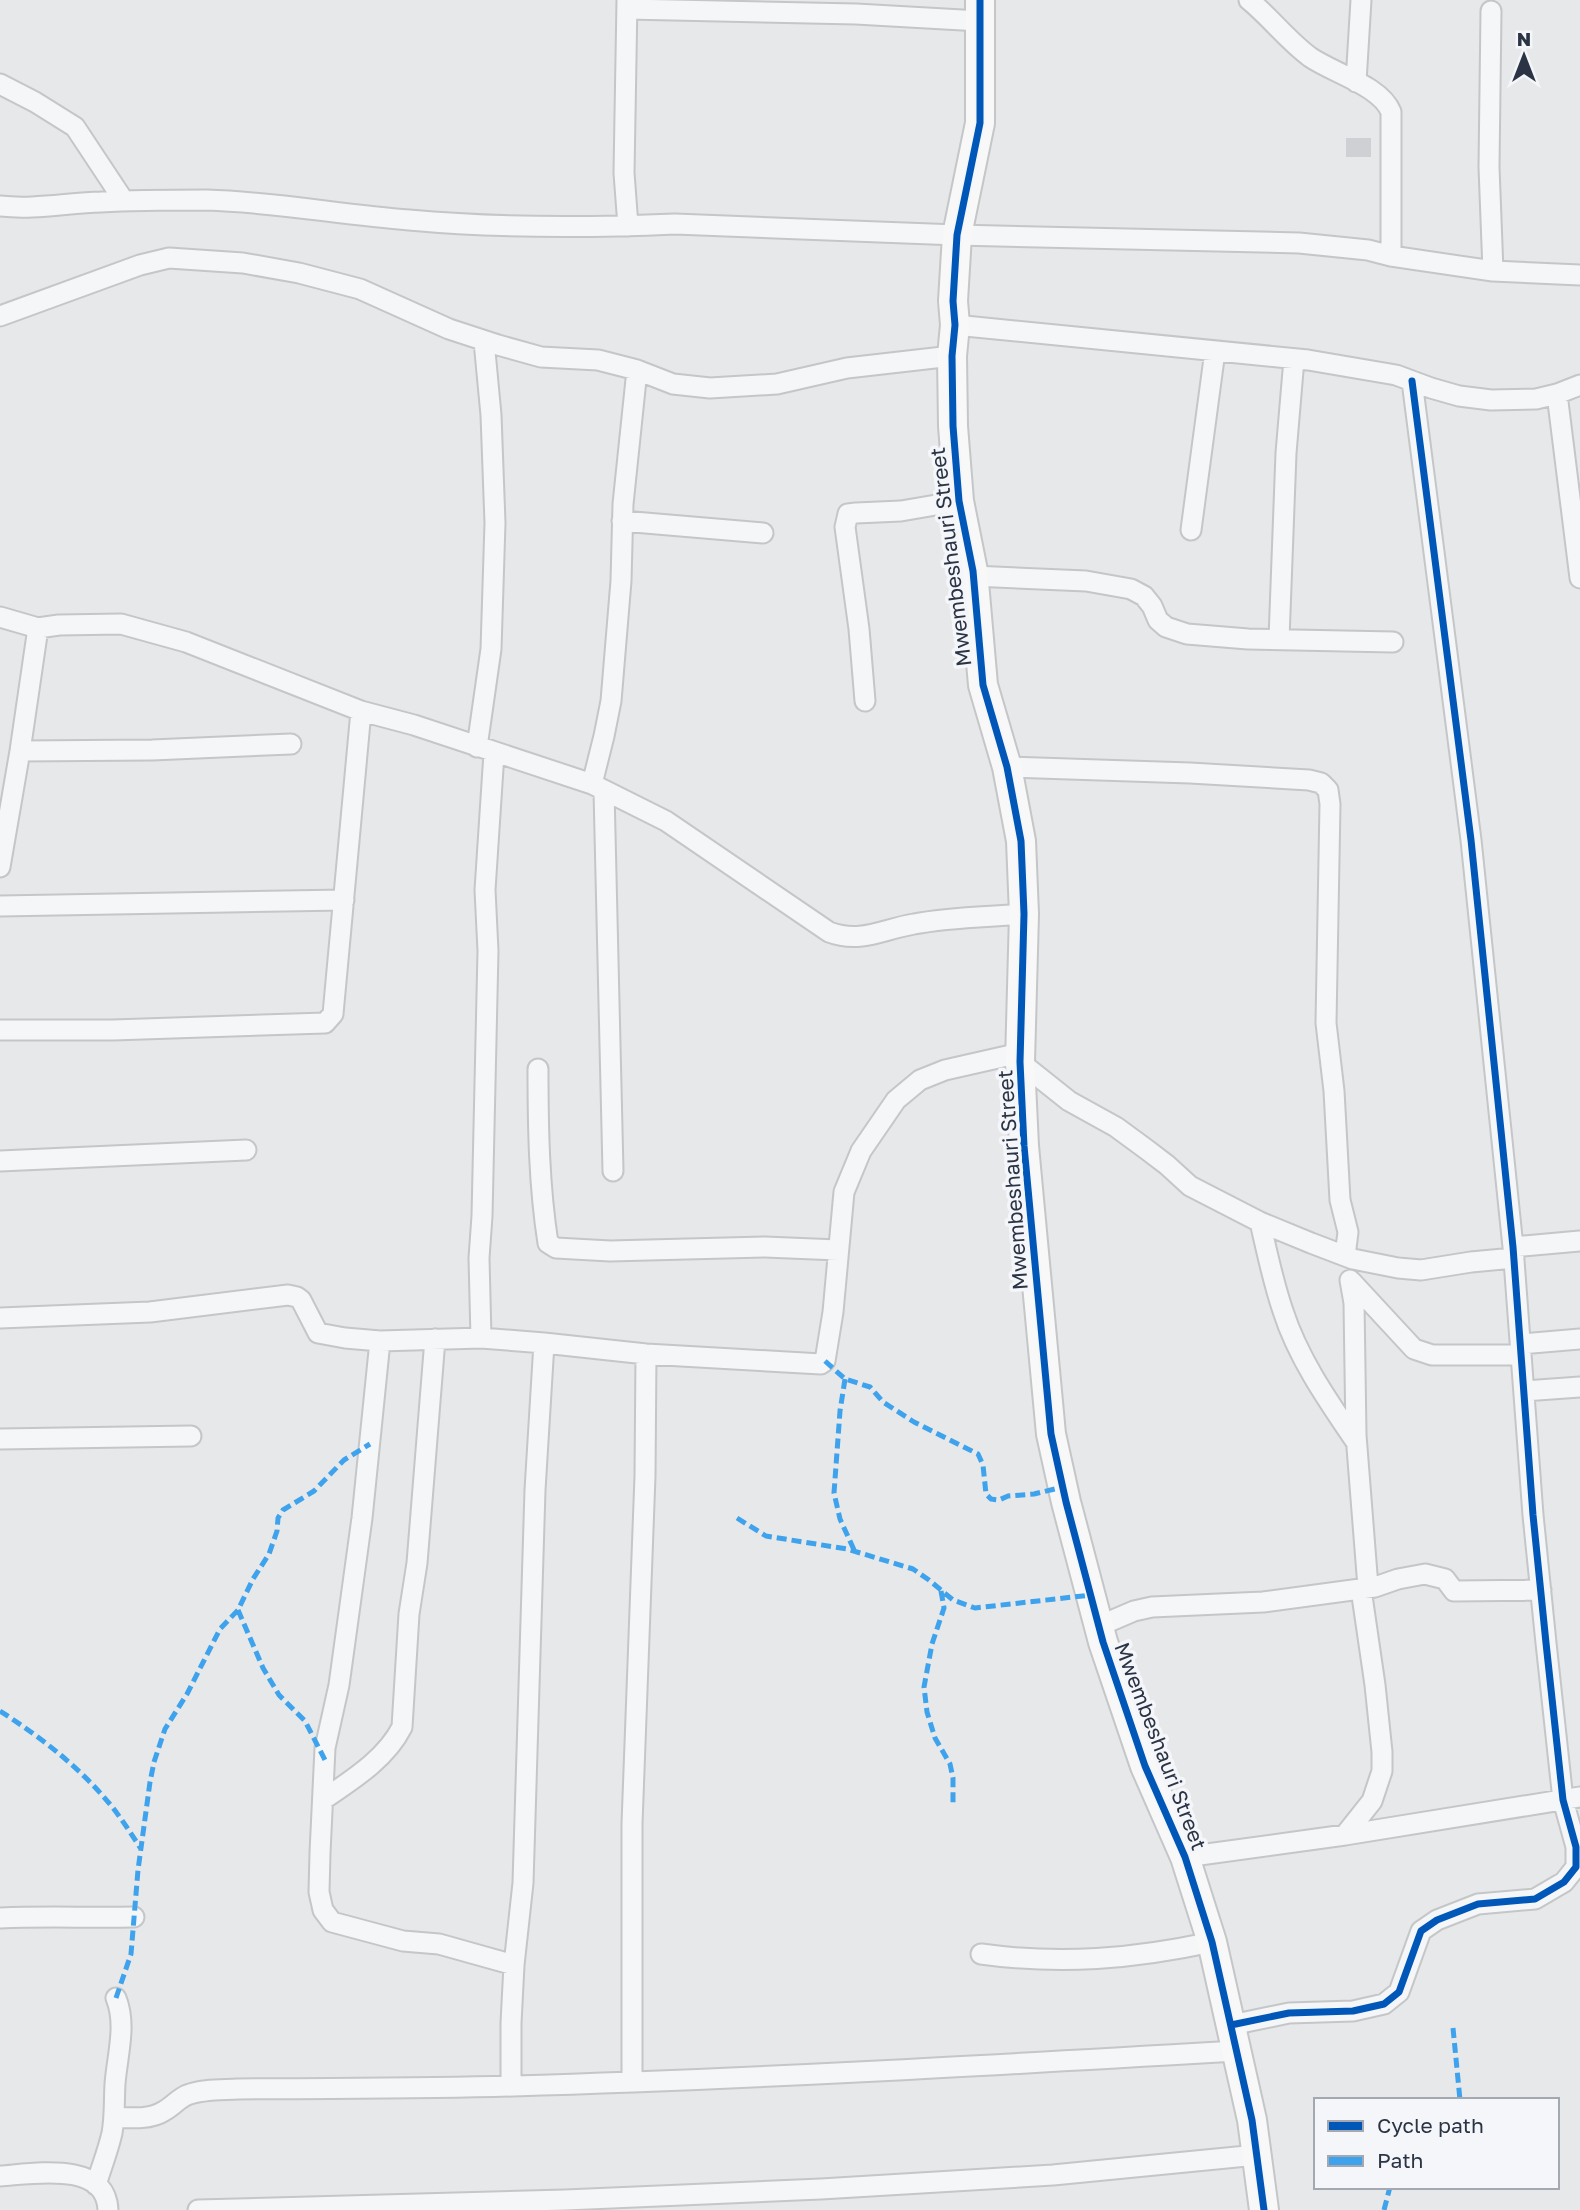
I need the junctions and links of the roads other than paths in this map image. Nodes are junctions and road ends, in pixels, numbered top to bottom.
1 (1361, 0) edge
2 (1257, 3) edge
3 (627, 4) edge
4 (980, 10) edge
5 (1491, 11) dead end
6 (1356, 82) junction
7 (0, 84) edge
8 (124, 201) junction
9 (0, 206) edge
10 (628, 226) junction
11 (957, 235) junction
12 (1391, 256) junction
13 (1493, 271) junction
14 (1580, 275) edge
15 (0, 316) edge
16 (955, 325) junction
17 (484, 341) junction
18 (1215, 351) junction
19 (952, 356) junction
20 (1294, 359) junction
21 (636, 370) junction
22 (1412, 381) junction
23 (1580, 385) edge
24 (1557, 394) junction
25 (959, 501) junction
26 (622, 521) junction
27 (1191, 530) dead end
28 (763, 533) dead end
29 (973, 576) junction
30 (1580, 578) edge
31 (0, 617) edge
32 (38, 628) junction
33 (1279, 639) junction
34 (1393, 642) dead end
35 (865, 701) dead end
36 (361, 712) junction
37 (291, 744) dead end
38 (485, 750) junction
39 (20, 751) junction
40 (1007, 767) junction
41 (598, 788) junction
42 (0, 867) edge
43 (344, 900) junction
44 (0, 906) edge
45 (1024, 914) junction
46 (0, 1030) edge
47 (1020, 1057) junction
48 (538, 1069) dead end
49 (246, 1150) dead end
50 (0, 1161) edge
51 (613, 1171) dead end
52 (1260, 1222) junction
53 (1580, 1241) edge
54 (838, 1250) junction
55 (1514, 1253) junction
56 (1338, 1254) junction
57 (1350, 1280) junction
58 (0, 1318) edge
59 (481, 1338) junction
60 (435, 1339) junction
61 (1580, 1339) edge
62 (380, 1341) junction
63 (544, 1343) junction
64 (1521, 1350) junction
65 (646, 1354) junction
66 (1580, 1387) edge
67 (1524, 1391) junction
68 (191, 1436) dead end
69 (0, 1439) edge
70 (1356, 1443) junction
71 (1365, 1588) junction
72 (1541, 1590) junction
73 (1099, 1626) junction
74 (1572, 1798) edge
75 (324, 1799) junction
76 (1345, 1835) junction
77 (1185, 1857) junction
78 (134, 1917) dead end
79 (0, 1919) edge
80 (1212, 1942) junction
81 (981, 1954) dead end
82 (514, 1965) junction
83 (116, 1998) dead end
84 (1234, 2038) junction
85 (632, 2082) junction
86 (511, 2086) junction
87 (114, 2118) junction
88 (1257, 2155) junction
89 (0, 2176) edge
90 (96, 2185) junction
91 (108, 2210) edge
92 (198, 2210) edge
93 (1264, 2210) edge

1 - 6 street
2 - 6 street
3 - 4 street
3 - 10 street
4 - 11 street, Mwembeshauri Street
5 - 13 street
6 - 12 street
7 - 8 street
8 - 9 street
8 - 10 street
10 - 11 street
11 - 12 street
11 - 16 street, Mwembeshauri Street
12 - 13 street
13 - 14 street
15 - 17 street
16 - 18 street
16 - 19 street, Mwembeshauri Street
17 - 21 street
17 - 38 street
18 - 20 street
18 - 27 street
19 - 21 street
19 - 25 street, Mwembeshauri Street
20 - 22 street
20 - 33 street
21 - 26 street
22 - 24 street
22 - 55 street
23 - 24 street
24 - 30 street
25 - 29 street, Mwembeshauri Street
25 - 35 street
26 - 28 street
26 - 41 street
29 - 33 street
29 - 40 street, Mwembeshauri Street
31 - 32 street
32 - 36 street
32 - 39 street
33 - 34 street
36 - 38 street
36 - 43 street
37 - 39 street
38 - 41 street
38 - 59 street
39 - 42 street
40 - 45 street, Mwembeshauri Street
40 - 56 street
41 - 45 street
41 - 51 street
43 - 44 street
43 - 46 street
45 - 47 street, Mwembeshauri Street
47 - 52 street
47 - 54 street
47 - 73 street, Mwembeshauri Street
48 - 54 street
49 - 50 street
52 - 56 street
52 - 70 street
53 - 55 street
54 - 65 street
55 - 56 street
55 - 64 street
56 - 57 street
57 - 64 street
57 - 70 street
58 - 62 street
59 - 60 street
59 - 63 street
60 - 62 street
60 - 75 street
61 - 64 street
62 - 75 street
63 - 65 street
63 - 82 street
64 - 67 street
65 - 85 street
66 - 67 street
67 - 72 street
68 - 69 street
70 - 71 street
71 - 72 street
71 - 73 street
71 - 76 street
72 - 74 street
73 - 77 street, Mwembeshauri Street
74 - 76 street
74 - 84 street
75 - 82 street
76 - 77 street
77 - 80 street, Mwembeshauri Street
78 - 79 street
80 - 81 street
80 - 84 street, Mwembeshauri Street
82 - 86 street
83 - 87 street
84 - 85 street
84 - 88 street, Mwembeshauri Street
85 - 86 street
86 - 87 street
87 - 90 street
88 - 92 street
88 - 93 street, Mwembeshauri Street
89 - 90 street
90 - 91 street

